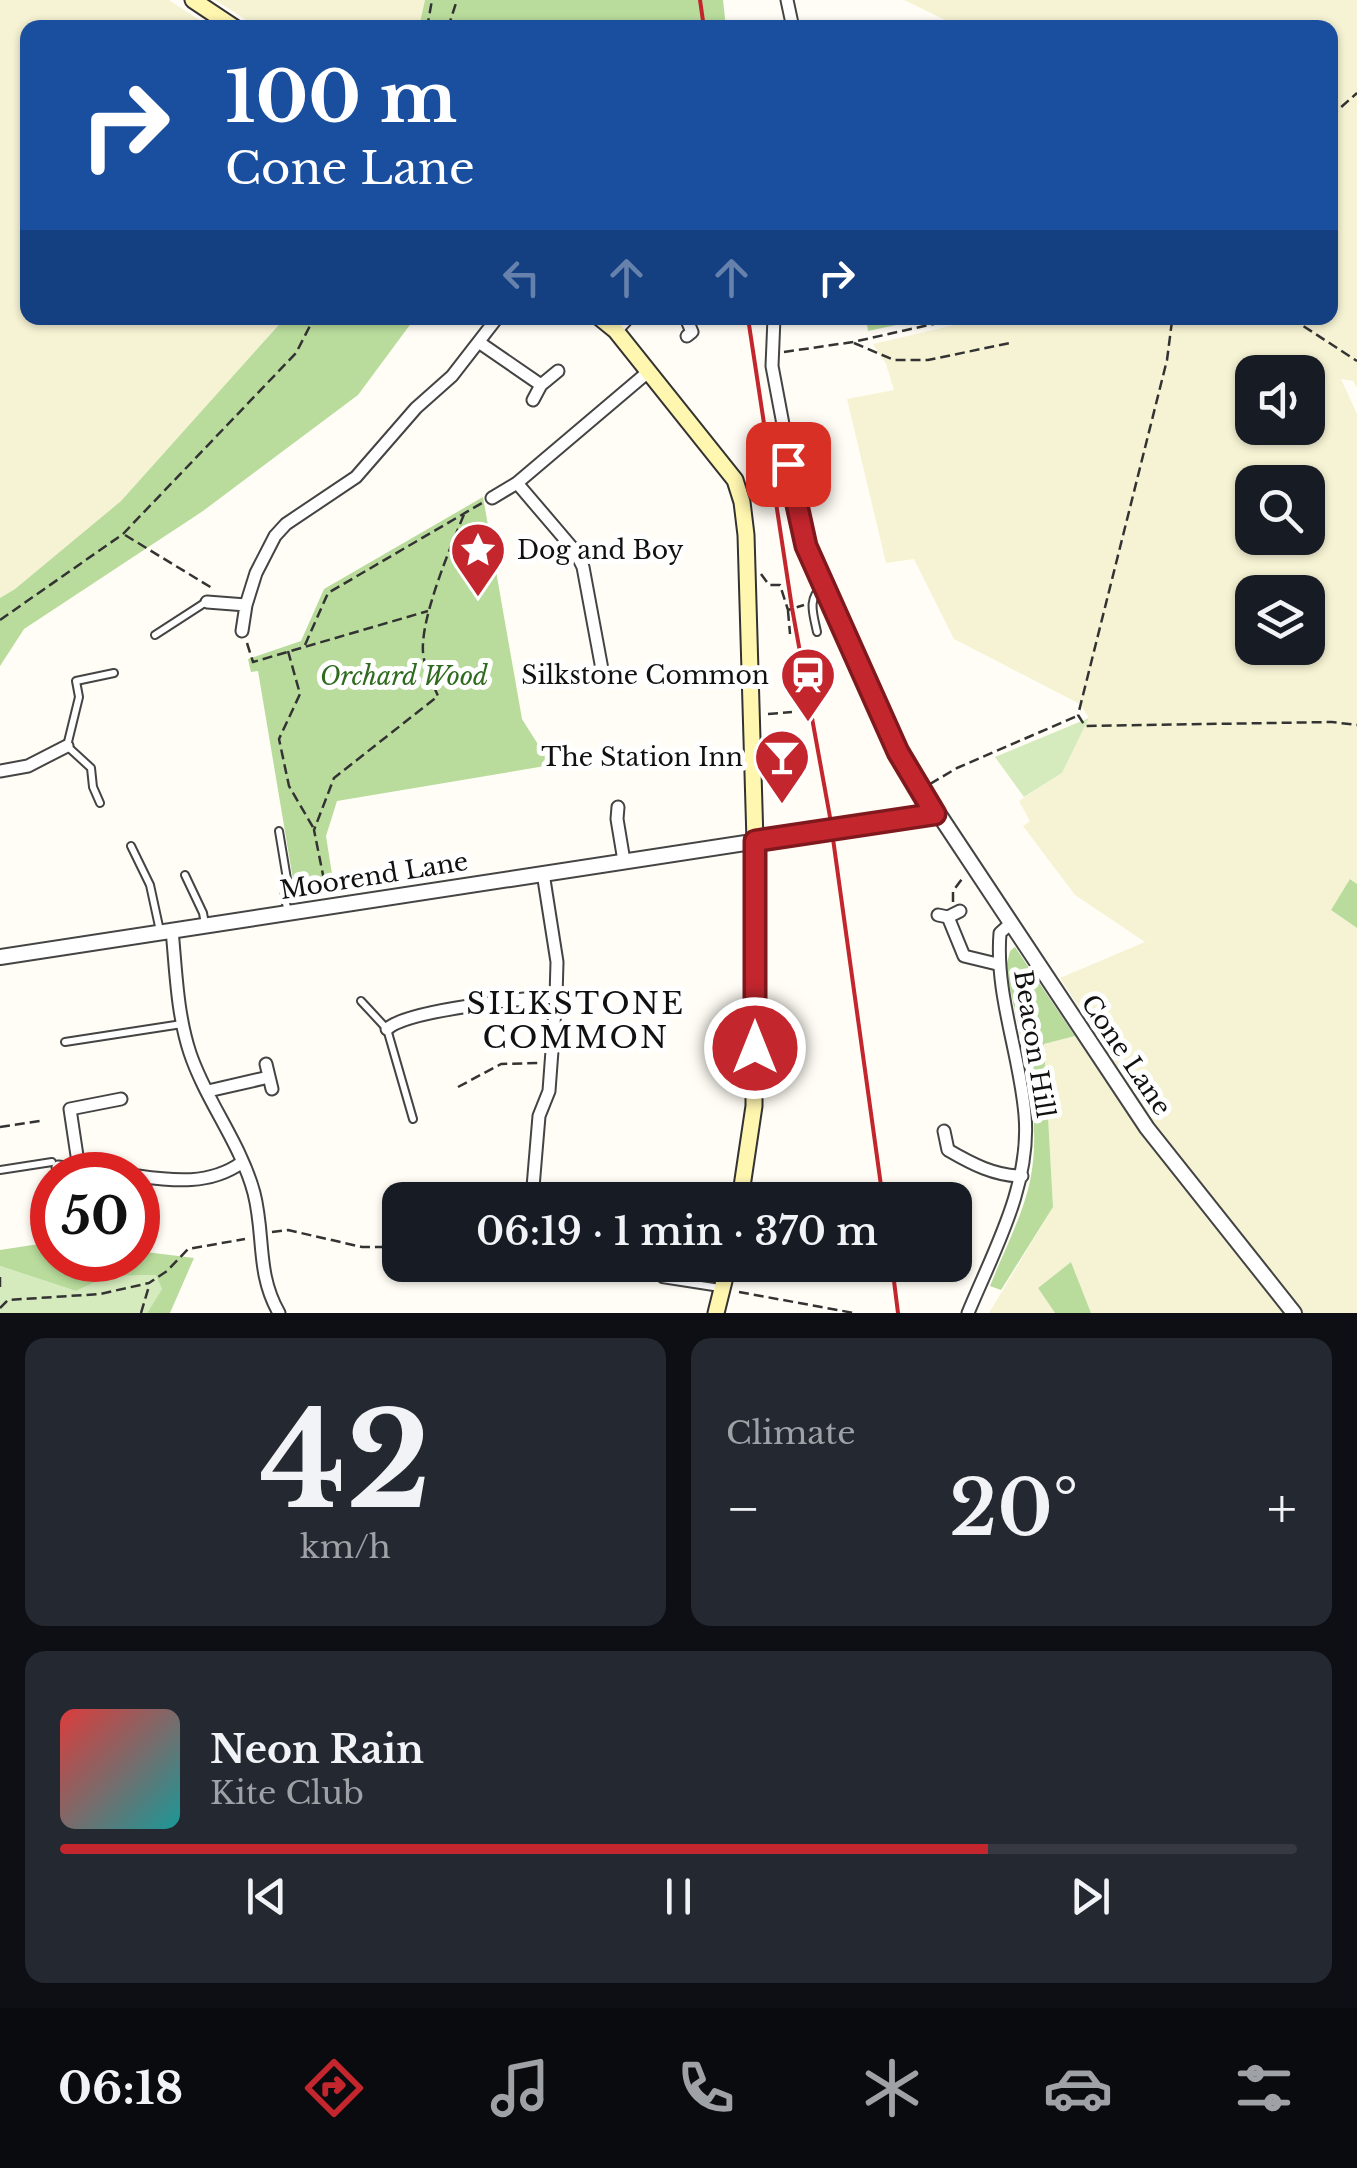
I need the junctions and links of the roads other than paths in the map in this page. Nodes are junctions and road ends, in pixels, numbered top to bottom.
1 (192, 0) edge
2 (223, 20) edge
3 (492, 325) edge
4 (609, 325) edge
5 (622, 325) edge
6 (689, 325) edge
7 (774, 325) edge
8 (616, 331) junction
9 (687, 336) dead end
10 (480, 343) junction
11 (558, 372) dead end
12 (648, 372) junction
13 (541, 384) junction
14 (533, 400) dead end
15 (517, 483) junction
16 (492, 498) road end
17 (823, 585) junction
18 (207, 602) joint
19 (242, 605) junction
20 (242, 631) road end
21 (817, 632) dead end
22 (155, 635) dead end
23 (114, 673) dead end
24 (604, 680) dead end
25 (67, 746) junction
26 (774, 752) dead end
27 (752, 754) junction
28 (0, 771) edge
29 (100, 803) dead end
30 (618, 807) dead end
31 (935, 814) junction
32 (279, 830) dead end
33 (755, 841) junction
34 (131, 846) dead end
35 (624, 861) junction
36 (543, 874) junction
37 (185, 875) dead end
38 (288, 912) junction
39 (951, 914) road end
40 (1010, 924) junction
41 (205, 925) junction
42 (166, 931) junction
43 (0, 956) edge
44 (998, 964) junction
45 (556, 997) junction
46 (361, 1002) dead end
47 (182, 1024) junction
48 (388, 1029) junction
49 (65, 1042) dead end
50 (269, 1077) dead end
51 (208, 1090) junction
52 (121, 1099) dead end
53 (413, 1119) dead end
54 (944, 1131) dead end
55 (76, 1152) edge
56 (241, 1163) junction
57 (30, 1167) edge
58 (0, 1170) edge
59 (1022, 1176) junction
60 (160, 1178) edge
61 (528, 1182) edge
62 (743, 1182) edge
63 (682, 1282) edge
64 (724, 1282) edge
65 (723, 1288) junction
66 (278, 1313) edge
67 (716, 1313) edge
68 (968, 1313) edge
69 (1294, 1313) edge

1 - 2 main road
3 - 10 street
4 - 8 main road
5 - 8 street
6 - 9 street
7 - 17 street, Cone Lane
8 - 12 main road
10 - 13 street
10 - 19 street
11 - 13 street
12 - 15 street
12 - 27 main road
13 - 14 street
15 - 16 street
15 - 24 street
17 - 21 lane
17 - 31 street, Cone Lane
18 - 19 street
18 - 22 lane
19 - 20 street
23 - 25 lane
25 - 28 street
25 - 29 lane
26 - 27 lane
27 - 33 main road
30 - 35 street
31 - 33 street
31 - 40 street, Cone Lane
32 - 38 lane
33 - 35 street, Moorend Lane
33 - 62 main road
34 - 42 lane
35 - 36 street, Moorend Lane
36 - 38 street, Moorend Lane
36 - 45 street
37 - 41 lane
38 - 41 street, Moorend Lane
39 - 44 street
40 - 44 street, Beacon Hill
40 - 69 street, Cone Lane
41 - 42 street, Moorend Lane
42 - 43 street, Moorend Lane
42 - 47 street
44 - 59 street, Beacon Hill
45 - 48 street
45 - 61 street
46 - 48 lane
47 - 49 lane
47 - 51 street
48 - 53 lane
50 - 51 street
51 - 56 street
52 - 55 street
54 - 59 street
56 - 60 street
56 - 66 street
57 - 58 lane
59 - 68 street, Beacon Hill
63 - 65 lane
64 - 65 main road
65 - 67 main road

